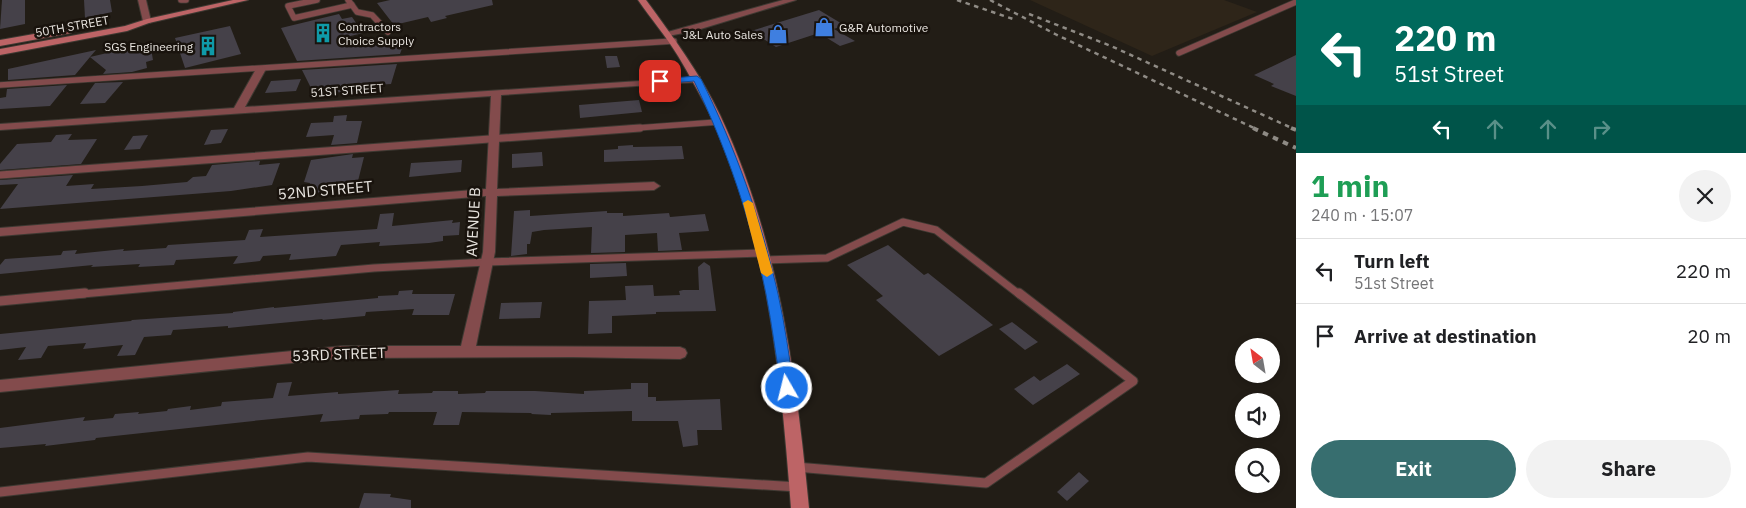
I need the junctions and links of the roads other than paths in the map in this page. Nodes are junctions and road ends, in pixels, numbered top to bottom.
1 (142, 0) edge
2 (181, 0) edge
3 (186, 0) edge
4 (244, 0) edge
5 (317, 0) edge
6 (642, 0) edge
7 (792, 0) edge
8 (222, 2) edge
9 (350, 2) edge
10 (1296, 2) edge
11 (147, 21) junction
12 (388, 32) dead end
13 (671, 37) junction
14 (0, 43) edge
15 (0, 52) edge
16 (1179, 54) dead end
17 (261, 68) junction
18 (697, 79) junction
19 (0, 85) edge
20 (496, 92) junction
21 (238, 110) junction
22 (718, 122) junction
23 (0, 127) edge
24 (493, 139) junction
25 (0, 174) edge
26 (654, 186) dead end
27 (490, 193) junction
28 (0, 232) edge
29 (763, 256) junction
30 (487, 262) junction
31 (0, 301) edge
32 (467, 352) junction
33 (680, 353) dead end
34 (0, 386) edge
35 (796, 467) junction
36 (798, 487) junction
37 (0, 492) edge
38 (800, 508) edge

1 - 11 street
2 - 3 lane
4 - 8 main road, 50TH STREET
5 - 9 lane
6 - 13 main road
7 - 13 street
8 - 11 main road, 50TH STREET
9 - 12 lane
10 - 16 lane
11 - 14 main road, 50TH STREET
11 - 15 main road, 50TH STREET
13 - 17 lane
13 - 18 main road
17 - 19 lane
17 - 21 street
18 - 20 street, 51ST STREET
18 - 22 main road
20 - 21 street, 51ST STREET
20 - 24 street, AVENUE B
21 - 23 street, 51ST STREET
22 - 24 lane
22 - 29 main road
24 - 25 lane
24 - 27 street, AVENUE B
26 - 27 street, 52ND STREET
27 - 28 street, 52ND STREET
27 - 30 street, AVENUE B
29 - 30 lane
29 - 35 main road
29 - 35 lane
30 - 31 lane
30 - 32 street, AVENUE B
32 - 33 street, 53RD STREET
32 - 34 street, 53RD STREET
35 - 36 main road
36 - 37 lane
36 - 38 main road

